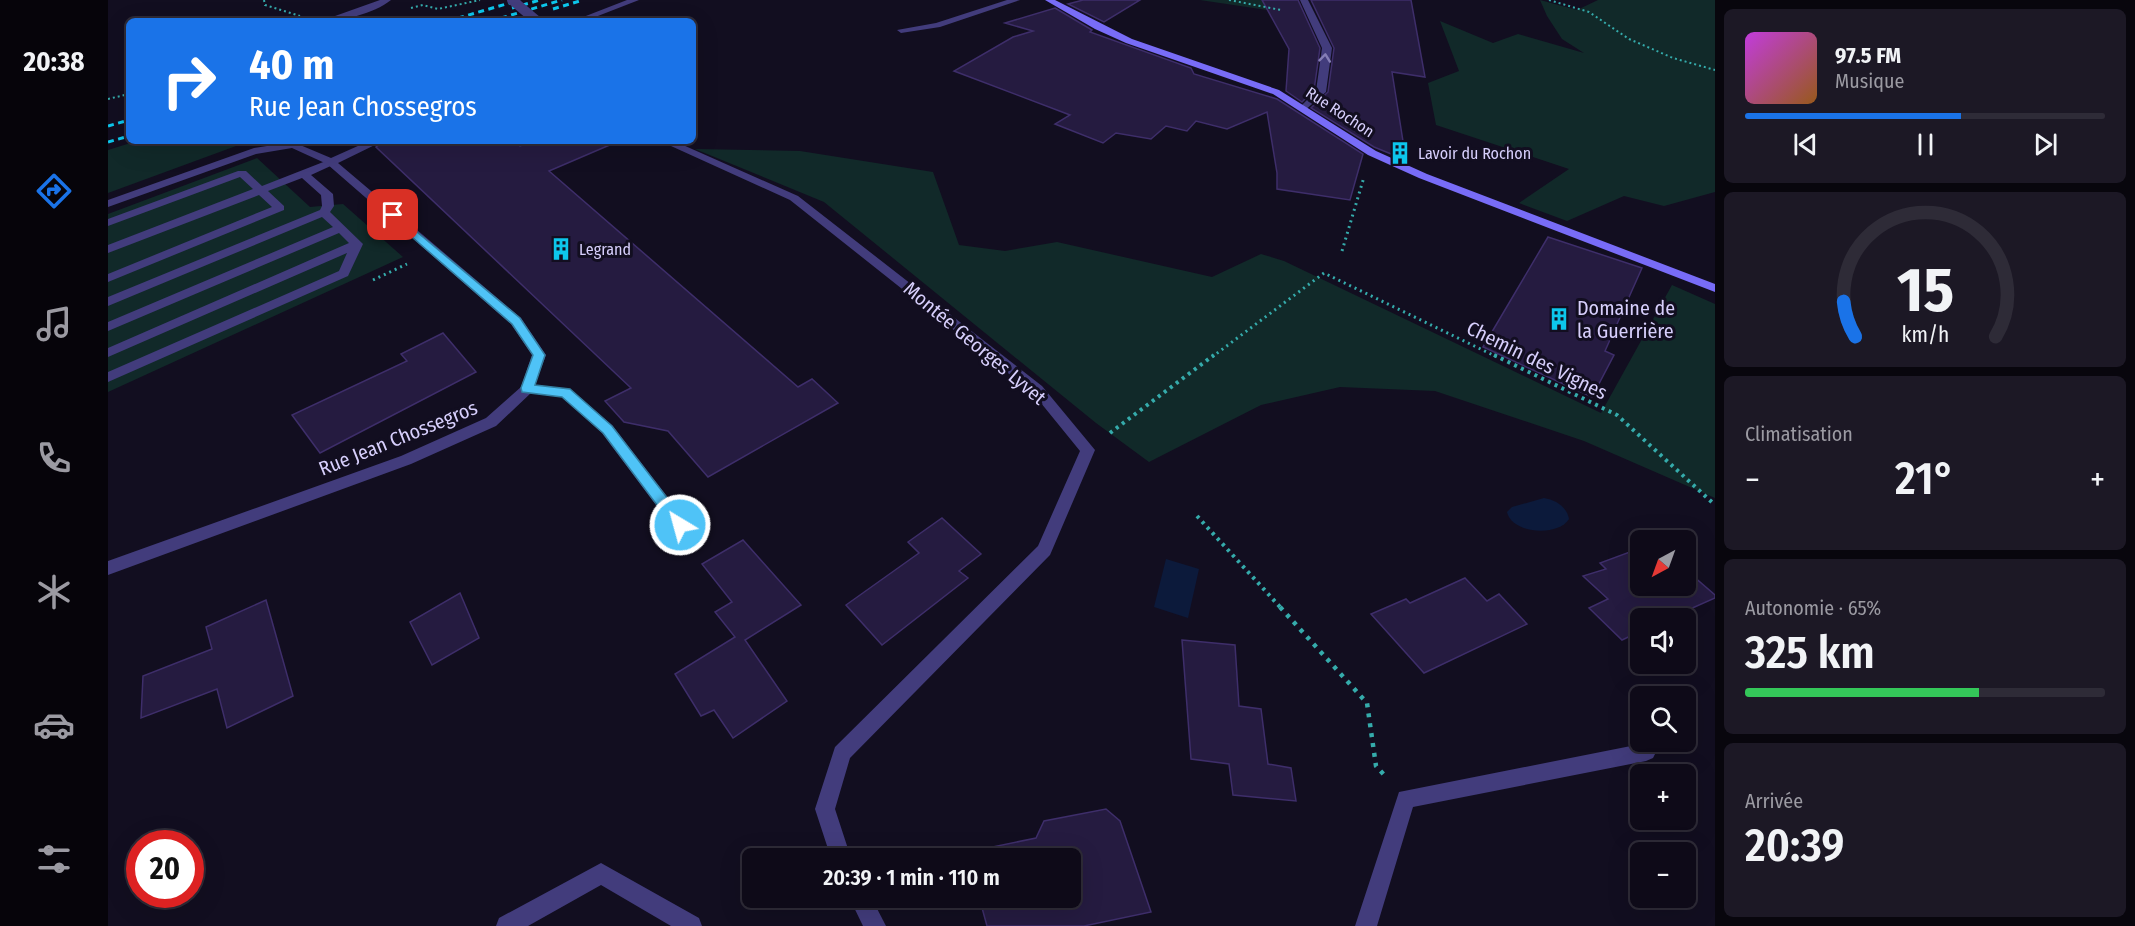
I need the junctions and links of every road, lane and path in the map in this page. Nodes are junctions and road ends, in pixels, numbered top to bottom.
1 (264, 0) edge
2 (387, 0) edge
3 (480, 0) edge
4 (512, 0) edge
5 (635, 0) edge
6 (1016, 0) edge
7 (1049, 0) edge
8 (1229, 0) edge
9 (1304, 0) edge
10 (1549, 0) edge
11 (403, 10) dead end
12 (1312, 15) junction
13 (305, 18) dead end
14 (336, 18) edge
15 (533, 18) edge
16 (584, 18) edge
17 (901, 30) dead end
18 (1715, 70) edge
19 (126, 95) edge
20 (108, 99) edge
21 (1304, 108) junction
22 (371, 144) edge
23 (672, 144) edge
24 (1372, 153) junction
25 (331, 162) junction
26 (303, 174) junction
27 (261, 190) junction
28 (108, 204) edge
29 (139, 211) junction
30 (324, 212) junction
31 (108, 223) edge
32 (340, 228) junction
33 (162, 242) junction
34 (357, 244) junction
35 (108, 249) edge
36 (1342, 251) dead end
37 (108, 278) edge
38 (1715, 288) edge
39 (108, 302) edge
40 (108, 327) edge
41 (108, 353) edge
42 (108, 377) edge
43 (527, 388) junction
44 (1088, 450) junction
45 (1715, 505) edge
46 (1197, 516) dead end
47 (680, 525) dead end
48 (108, 568) edge
49 (1646, 752) dead end
50 (1406, 799) junction
51 (838, 848) edge
52 (866, 908) edge
53 (507, 926) edge
54 (691, 926) edge
55 (875, 926) edge
56 (1366, 926) edge

1 - 13 path
2 - 14 street
3 - 11 path
4 - 15 street, bridge
5 - 16 street
6 - 17 street
7 - 21 street, Rue Rochon
8 - 12 path
9 - 12 street
10 - 18 path
21 -> 12 street
19 - 20 path
21 - 24 street, Rue Rochon
22 - 25 street
23 - 44 street, Montée Georges Lyvet
24 - 36 path
24 - 38 street, Rue Rochon
25 - 26 street
25 - 28 street
25 - 43 street, Rue Jean Chossegros
26 - 27 street
26 - 30 street
27 - 29 street
27 - 33 street
27 - 33 street
29 - 31 street
29 - 33 street
30 - 32 street
30 - 39 street
32 - 34 street
32 - 40 street
33 - 35 street
33 - 37 street
34 - 41 street
34 - 42 street
43 - 47 street
43 - 48 street, Rue Jean Chossegros
44 - 45 path, Chemin des Vignes
44 - 51 street
46 - 50 path
49 - 50 street
50 - 56 street
52 - 55 street
53 - 54 street

